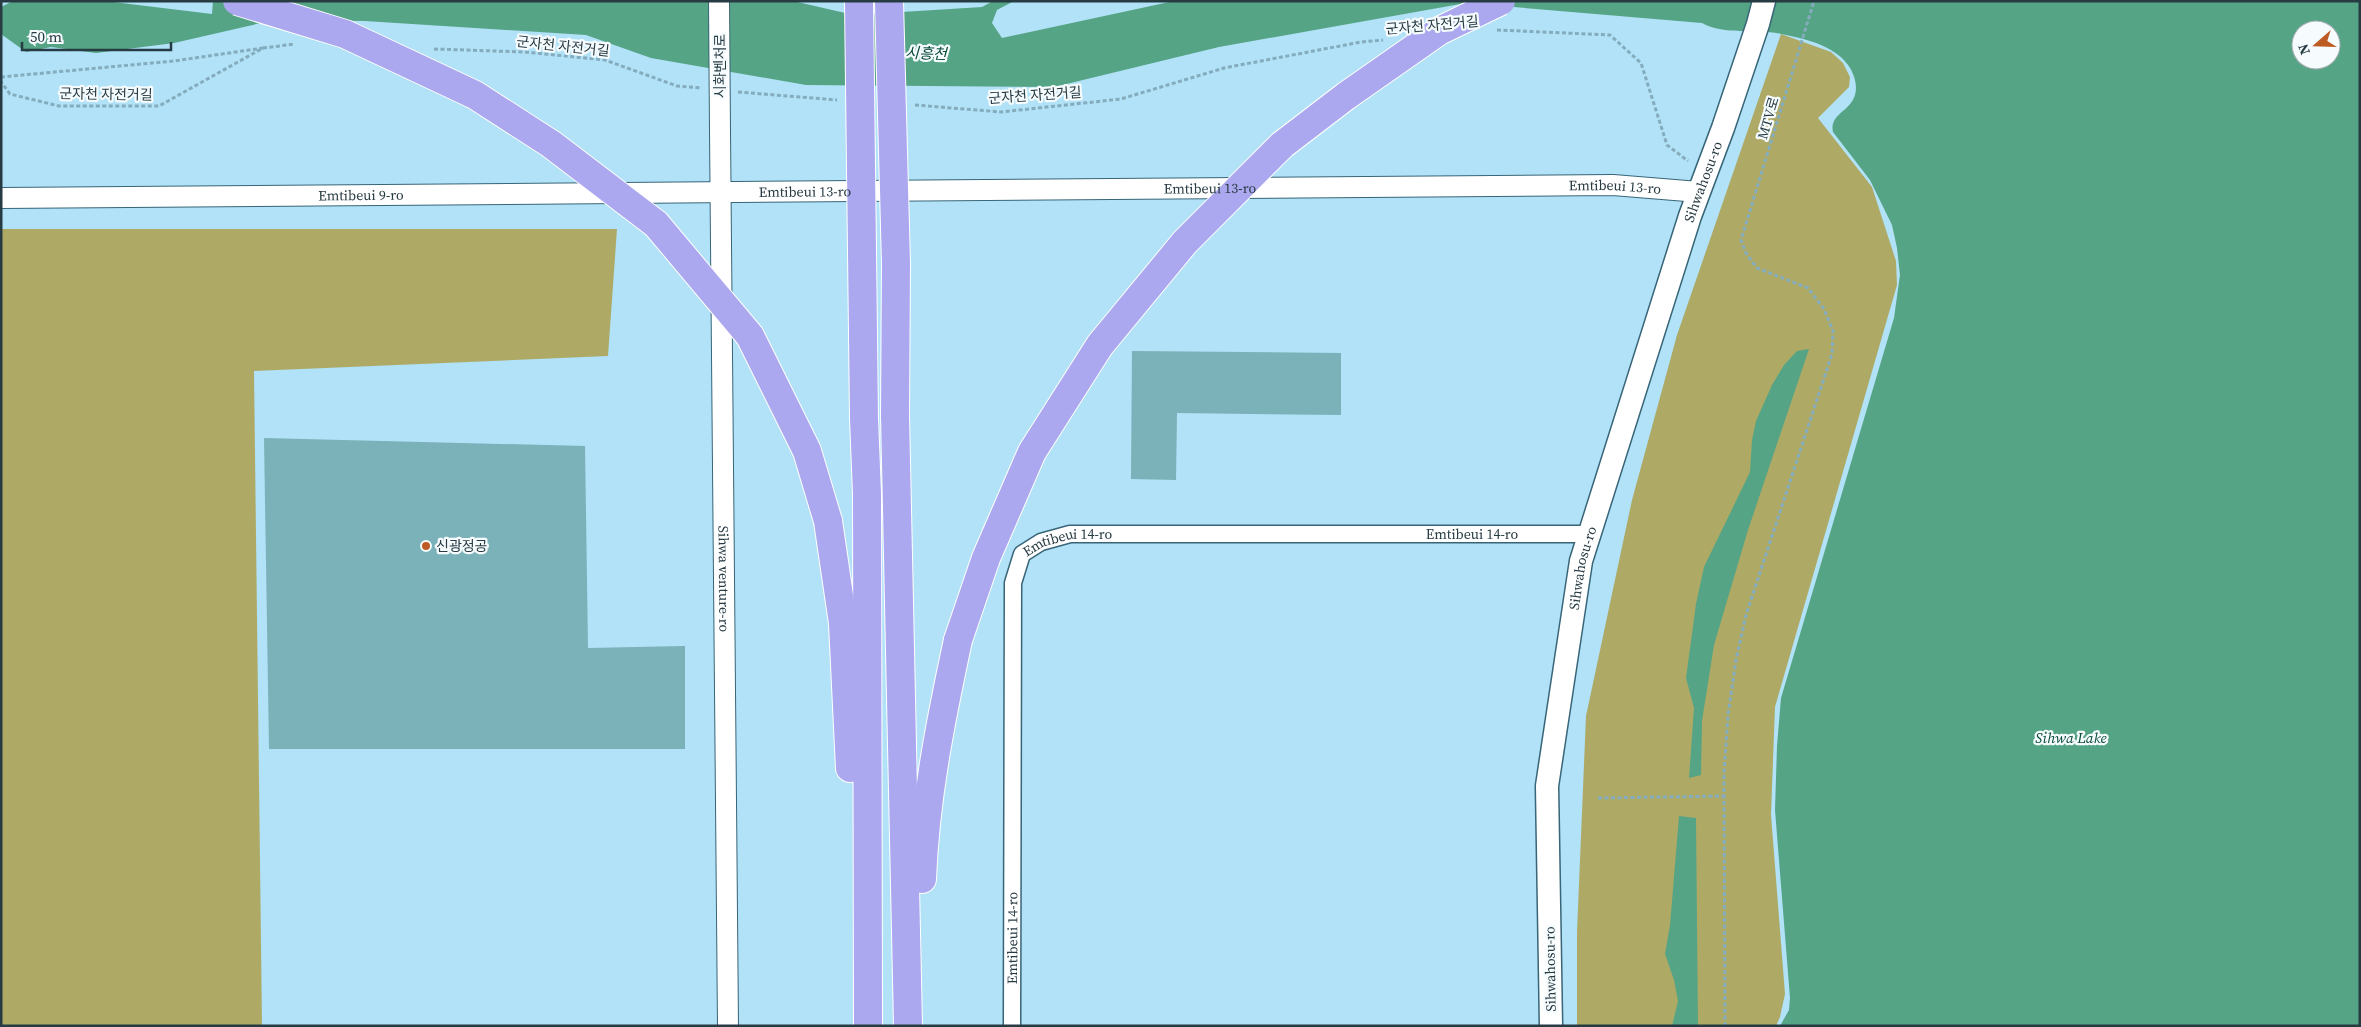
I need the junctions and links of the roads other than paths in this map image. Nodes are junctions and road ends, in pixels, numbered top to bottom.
1 (237, 1) edge
2 (719, 1) edge
3 (859, 1) edge
4 (889, 1) edge
5 (1500, 1) edge
6 (1764, 1) edge
7 (720, 131) joint
8 (1699, 192) junction
9 (720, 193) junction
10 (1, 198) edge
11 (1590, 534) junction
12 (728, 1026) edge
13 (864, 1026) edge
14 (868, 1026) edge
15 (908, 1026) edge
16 (917, 1026) edge
17 (1012, 1026) edge
18 (1551, 1026) edge

1 - 13 highway, bridge
2 - 7 street, 시화벤처로, bridge
3 - 14 highway, bridge
4 - 15 highway, bridge
5 - 16 highway, bridge
6 - 8 main road, Sihwahosu-ro
7 - 9 street, Sihwa venture-ro
8 - 9 street, Emtibeui 13-ro
8 - 11 main road, Sihwahosu-ro
9 - 10 street, Emtibeui 9-ro
9 - 12 street, Sihwa venture-ro
11 - 17 street, Emtibeui 14-ro
11 - 18 main road, Sihwahosu-ro

